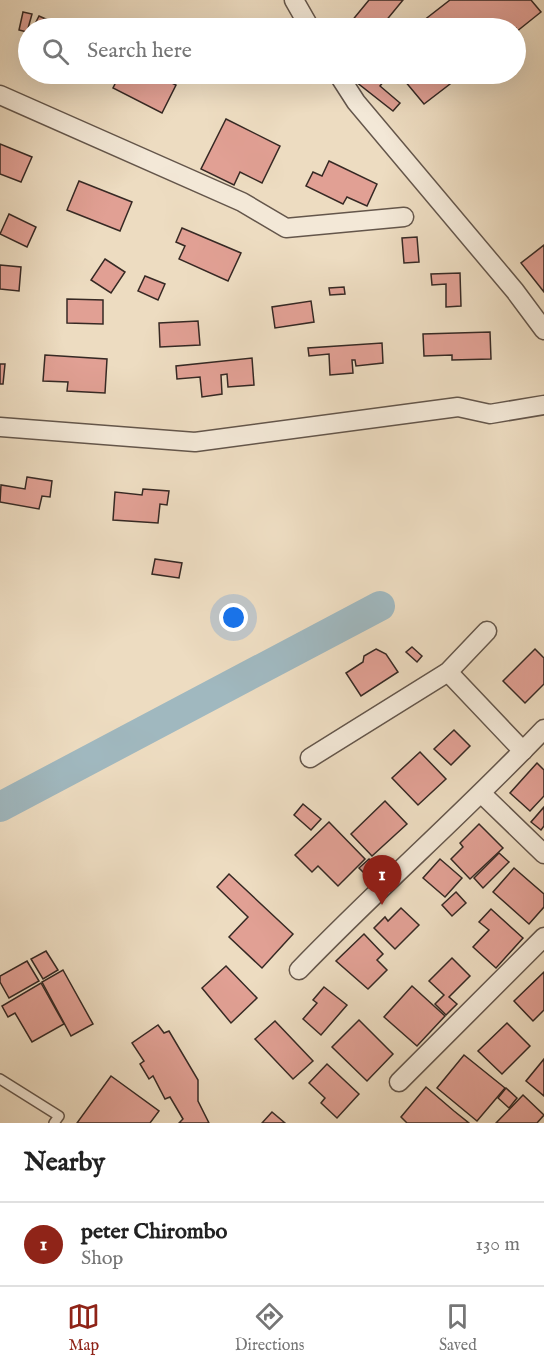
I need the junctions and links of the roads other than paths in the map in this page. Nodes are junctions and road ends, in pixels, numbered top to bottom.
1 (294, 0) edge
2 (304, 18) edge
3 (344, 84) edge
4 (0, 95) edge
5 (404, 217) dead end
6 (544, 330) edge
7 (544, 405) edge
8 (0, 428) edge
9 (487, 631) dead end
10 (448, 672) junction
11 (544, 729) edge
12 (523, 751) junction
13 (310, 758) dead end
14 (482, 794) junction
15 (544, 854) edge
16 (544, 937) edge
17 (299, 970) dead end
18 (0, 1079) edge
19 (399, 1082) dead end
20 (54, 1123) edge

1 - 2 street
3 - 6 street
4 - 5 street
7 - 8 street
9 - 10 street
10 - 12 street
10 - 13 street
11 - 12 street
12 - 14 street
14 - 15 street
14 - 17 street
16 - 19 street
18 - 20 lane

